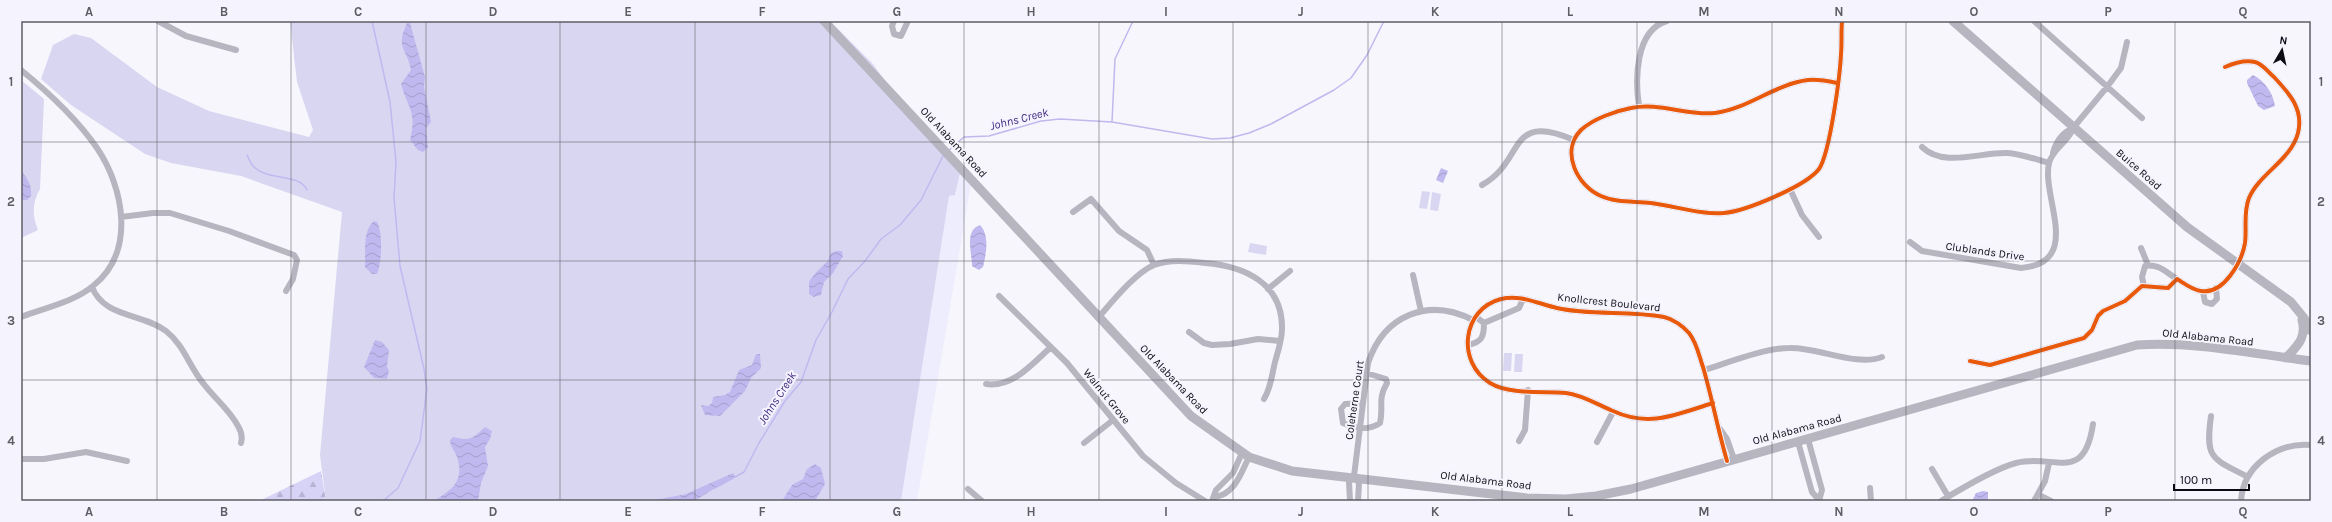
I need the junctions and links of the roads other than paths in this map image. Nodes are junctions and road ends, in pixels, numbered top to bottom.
1 (158, 21) edge
2 (894, 21) edge
3 (908, 21) edge
4 (1667, 21) edge
5 (1842, 21) edge
6 (1953, 21) edge
7 (2034, 21) edge
8 (827, 22) edge
9 (2127, 42) dead end
10 (236, 50) dead end
11 (2225, 67) dead end
12 (21, 70) edge
13 (1837, 82) junction
14 (2108, 87) junction
15 (1639, 106) junction
16 (2142, 118) dead end
17 (2073, 128) junction
18 (1574, 140) junction
19 (1922, 147) dead end
20 (2050, 163) junction
21 (1482, 184) dead end
22 (1790, 189) junction
23 (1073, 212) dead end
24 (121, 217) junction
25 (1819, 237) dead end
26 (1910, 242) dead end
27 (2141, 248) dead end
28 (2239, 263) junction
29 (1154, 265) junction
30 (2148, 265) junction
31 (1290, 271) dead end
32 (1413, 275) dead end
33 (2177, 280) junction
34 (2144, 286) junction
35 (92, 287) junction
36 (2216, 288) junction
37 (1268, 289) junction
38 (286, 291) dead end
39 (2203, 292) junction
40 (999, 296) dead end
41 (1523, 299) junction
42 (1421, 311) junction
43 (2300, 313) junction
44 (21, 317) edge
45 (1098, 318) junction
46 (1474, 318) junction
47 (1484, 323) junction
48 (2311, 331) edge
49 (1189, 332) dead end
50 (1280, 340) junction
51 (1468, 345) junction
52 (1051, 347) junction
53 (1882, 357) dead end
54 (2286, 358) junction
55 (1970, 361) dead end
56 (2311, 361) edge
57 (1704, 370) junction
58 (1366, 373) junction
59 (986, 384) dead end
60 (1528, 390) junction
61 (1264, 399) dead end
62 (1363, 403) junction
63 (1713, 403) junction
64 (1613, 412) junction
65 (2211, 416) dead end
66 (1113, 420) junction
67 (2093, 424) dead end
68 (1360, 429) junction
69 (1808, 439) junction
70 (1519, 440) dead end
71 (1597, 442) dead end
72 (1798, 442) junction
73 (241, 443) dead end
74 (1084, 443) dead end
75 (2311, 445) edge
76 (1246, 455) junction
77 (21, 459) edge
78 (1730, 460) junction
79 (127, 461) dead end
80 (2049, 463) junction
81 (1932, 469) dead end
82 (1354, 476) junction
83 (2248, 477) junction
84 (1870, 488) dead end
85 (968, 489) dead end
86 (2039, 495) junction
87 (1948, 496) junction
88 (1213, 499) edge
89 (1358, 499) edge
90 (1350, 500) edge
91 (982, 501) edge
92 (1205, 501) edge
93 (1818, 501) edge
94 (1871, 501) edge
95 (1941, 501) edge
96 (2034, 501) edge
97 (2051, 501) edge
98 (2241, 501) edge

1 - 10 street
2 - 3 street
4 - 15 street
5 - 13 street
6 - 17 main road, Buice Road
7 - 14 street
8 - 45 main road, Old Alabama Road
9 - 14 street, Clublands Drive
11 - 28 street
12 - 24 street
13 - 15 street
13 - 22 street
14 - 16 street
14 - 17 street, Clublands Drive
15 - 18 street
17 - 20 street, Clublands Drive
17 - 28 main road, Buice Road
18 - 21 street
18 - 22 street
19 - 20 street
20 - 26 street, Clublands Drive
22 - 25 street
23 - 29 street
24 - 35 street
24 - 38 street
27 - 30 street
28 - 36 street
28 - 43 main road, Buice Road
29 - 37 street
29 - 45 street
30 - 33 street
30 - 34 street
31 - 37 street
32 - 42 street
33 - 34 street
33 - 39 street
34 - 55 street
35 - 44 street
35 - 73 street
36 - 39 street
36 - 39 street
37 - 50 street
40 - 52 street, Walnut Grove
41 - 46 street, Knollcrest Boulevard
41 - 47 street
41 - 57 street, Knollcrest Boulevard
42 - 46 street, Coleherne Court
42 - 58 street, Coleherne Court
43 - 48 main road, Buice Road
43 - 54 main road
45 - 76 main road, Old Alabama Road
46 - 47 street, Coleherne Court
46 - 51 street
47 - 51 street
49 - 50 street
50 - 61 street
51 - 60 street
52 - 59 street
52 - 66 street, Walnut Grove
53 - 57 street
54 - 56 main road, Old Alabama Road
54 - 69 main road, Old Alabama Road
57 - 63 street, Knollcrest Boulevard
58 - 62 street, Coleherne Court
58 - 68 street
60 - 64 street
60 - 70 street
62 - 68 street, Coleherne Court
62 - 68 street
63 - 64 street
63 - 78 street, Knollcrest Boulevard
64 - 71 street
65 - 83 street
66 - 74 street
66 - 92 street, Walnut Grove
67 - 80 street
68 - 82 street, Coleherne Court
69 - 72 main road, Old Alabama Road
69 - 93 street
72 - 78 main road, Old Alabama Road
72 - 93 street
75 - 83 street
76 - 82 main road, Old Alabama Road
76 - 88 street
76 - 88 street
77 - 79 street
78 - 82 main road, Old Alabama Road
80 - 86 street
80 - 87 street
81 - 87 street
82 - 89 street
82 - 90 street
83 - 98 street
84 - 94 street
85 - 91 street
86 - 96 street
86 - 97 street
87 - 95 street
89 - 90 street

